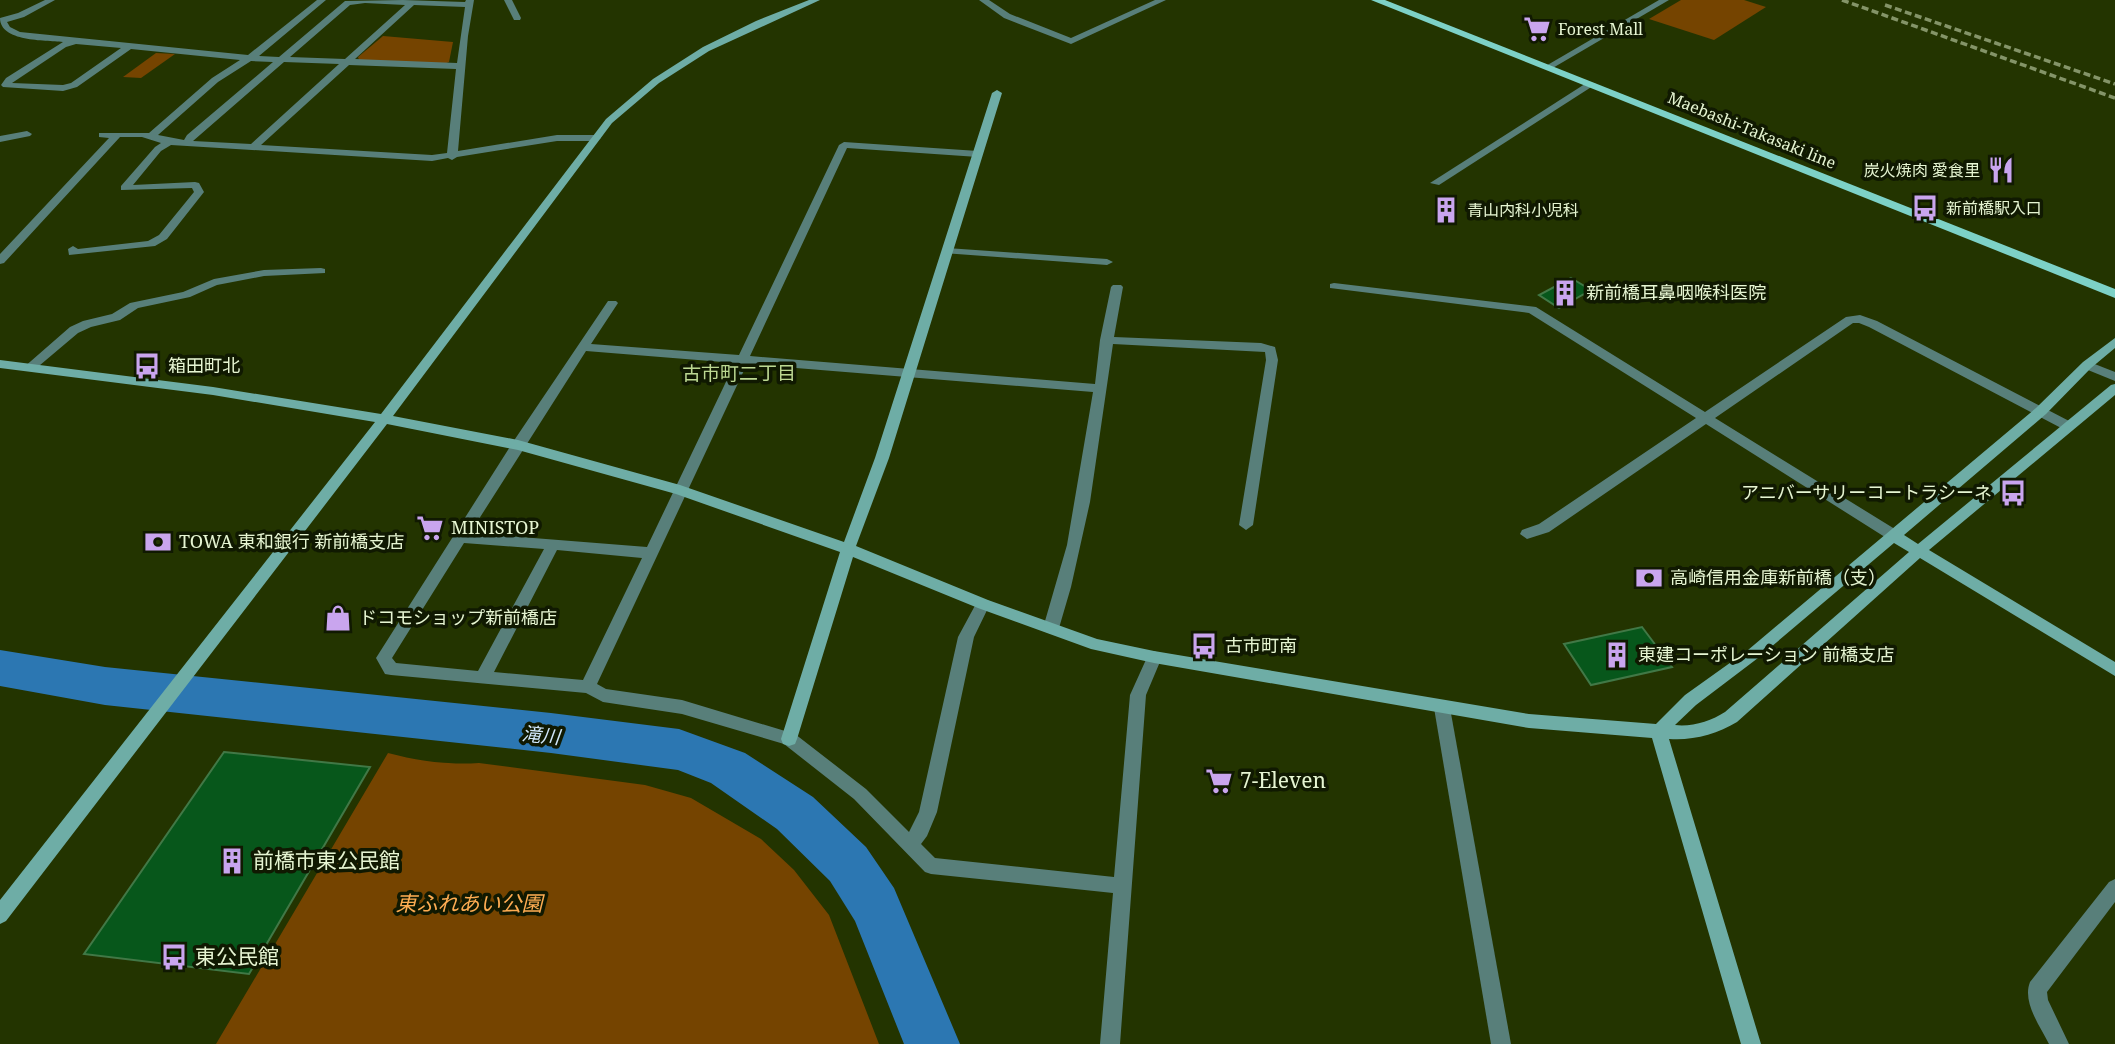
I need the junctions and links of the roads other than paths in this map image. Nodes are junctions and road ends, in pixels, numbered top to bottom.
1 (51, 0) edge
2 (322, 0) edge
3 (508, 0) edge
4 (816, 0) edge
5 (983, 0) edge
6 (1162, 0) edge
7 (1376, 0) edge
8 (1665, 0) edge
9 (469, 2) edge
10 (412, 3) junction
11 (517, 18) dead end
12 (1, 21) edge
13 (74, 41) junction
14 (129, 47) junction
15 (247, 58) junction
16 (282, 59) junction
17 (346, 62) junction
18 (460, 66) junction
19 (1548, 67) junction
20 (1591, 84) junction
21 (997, 93) dead end
22 (27, 134) dead end
23 (102, 135) dead end
24 (117, 135) junction
25 (151, 136) junction
26 (596, 138) junction
27 (0, 139) edge
28 (169, 142) junction
29 (188, 142) junction
30 (252, 148) junction
31 (978, 154) junction
32 (452, 157) junction
33 (1435, 183) dead end
34 (73, 249) dead end
35 (947, 251) junction
36 (0, 261) edge
37 (1107, 262) dead end
38 (321, 271) dead end
39 (1334, 286) dead end
40 (1117, 287) dead end
41 (2115, 294) edge
42 (612, 303) dead end
43 (1106, 340) junction
44 (2115, 342) edge
45 (585, 347) junction
46 (743, 359) junction
47 (0, 364) edge
48 (2087, 365) junction
49 (29, 368) junction
50 (908, 372) junction
51 (2115, 377) edge
52 (1099, 388) junction
53 (2115, 388) edge
54 (2041, 411) junction
55 (1703, 418) junction
56 (384, 419) junction
57 (2068, 426) junction
58 (518, 445) junction
59 (680, 489) junction
60 (1246, 525) dead end
61 (1527, 534) dead end
62 (1893, 535) junction
63 (460, 537) junction
64 (553, 545) junction
65 (848, 549) junction
66 (1919, 551) junction
67 (651, 553) junction
68 (983, 604) junction
69 (1051, 628) junction
70 (1154, 657) junction
71 (2115, 670) edge
72 (483, 677) junction
73 (588, 687) junction
74 (1442, 708) junction
75 (1659, 733) junction
76 (789, 739) junction
77 (910, 845) junction
78 (1124, 886) junction
79 (2115, 888) edge
80 (0, 915) edge
81 (1110, 1044) edge
82 (1501, 1044) edge
83 (1752, 1044) edge
84 (2059, 1044) edge

1 - 12 street
2 - 15 street
3 - 11 street
4 - 26 street
5 - 6 street
7 - 19 main road, Maebashi-Takasaki line
8 - 19 street
9 - 10 street
9 - 18 street
10 - 16 street
10 - 17 street
12 - 13 street
13 - 14 street
13 - 14 street
14 - 15 street
15 - 16 street
15 - 25 street
16 - 17 street
16 - 29 street
17 - 18 street
17 - 30 street
18 - 32 street
19 - 20 main road, Maebashi-Takasaki line
20 - 33 street
20 - 41 main road, Maebashi-Takasaki line
21 - 31 street
22 - 27 street
23 - 24 street
24 - 25 street
24 - 36 street
25 - 28 street
26 - 32 street
26 - 56 street
28 - 29 street
28 - 34 street
29 - 30 street
30 - 32 street
31 - 35 street
31 - 46 street
35 - 37 street
35 - 50 street
38 - 49 street
39 - 55 street
40 - 43 street
42 - 45 street
43 - 52 street
43 - 60 street
44 - 48 street
45 - 46 street
45 - 58 street
46 - 50 street
46 - 59 street
47 - 49 street
48 - 51 street
48 - 54 street
49 - 56 street
50 - 52 street
50 - 65 street
52 - 69 street
53 - 57 street
54 - 55 street
54 - 57 street
54 - 62 street
55 - 61 street
55 - 62 street
56 - 58 street
56 - 80 street
57 - 66 street
58 - 59 street
58 - 63 street
59 - 65 street
59 - 67 street
62 - 66 street
62 - 75 street
63 - 64 street
63 - 72 street
64 - 67 street
64 - 72 street
65 - 68 street
65 - 76 street
66 - 71 street
66 - 75 street
67 - 73 street
68 - 69 street
68 - 77 street
69 - 70 street
70 - 74 street
70 - 78 street
72 - 73 street
73 - 76 street
74 - 75 street
74 - 82 street
75 - 83 street
76 - 77 street
77 - 78 street
78 - 81 street
79 - 84 street

